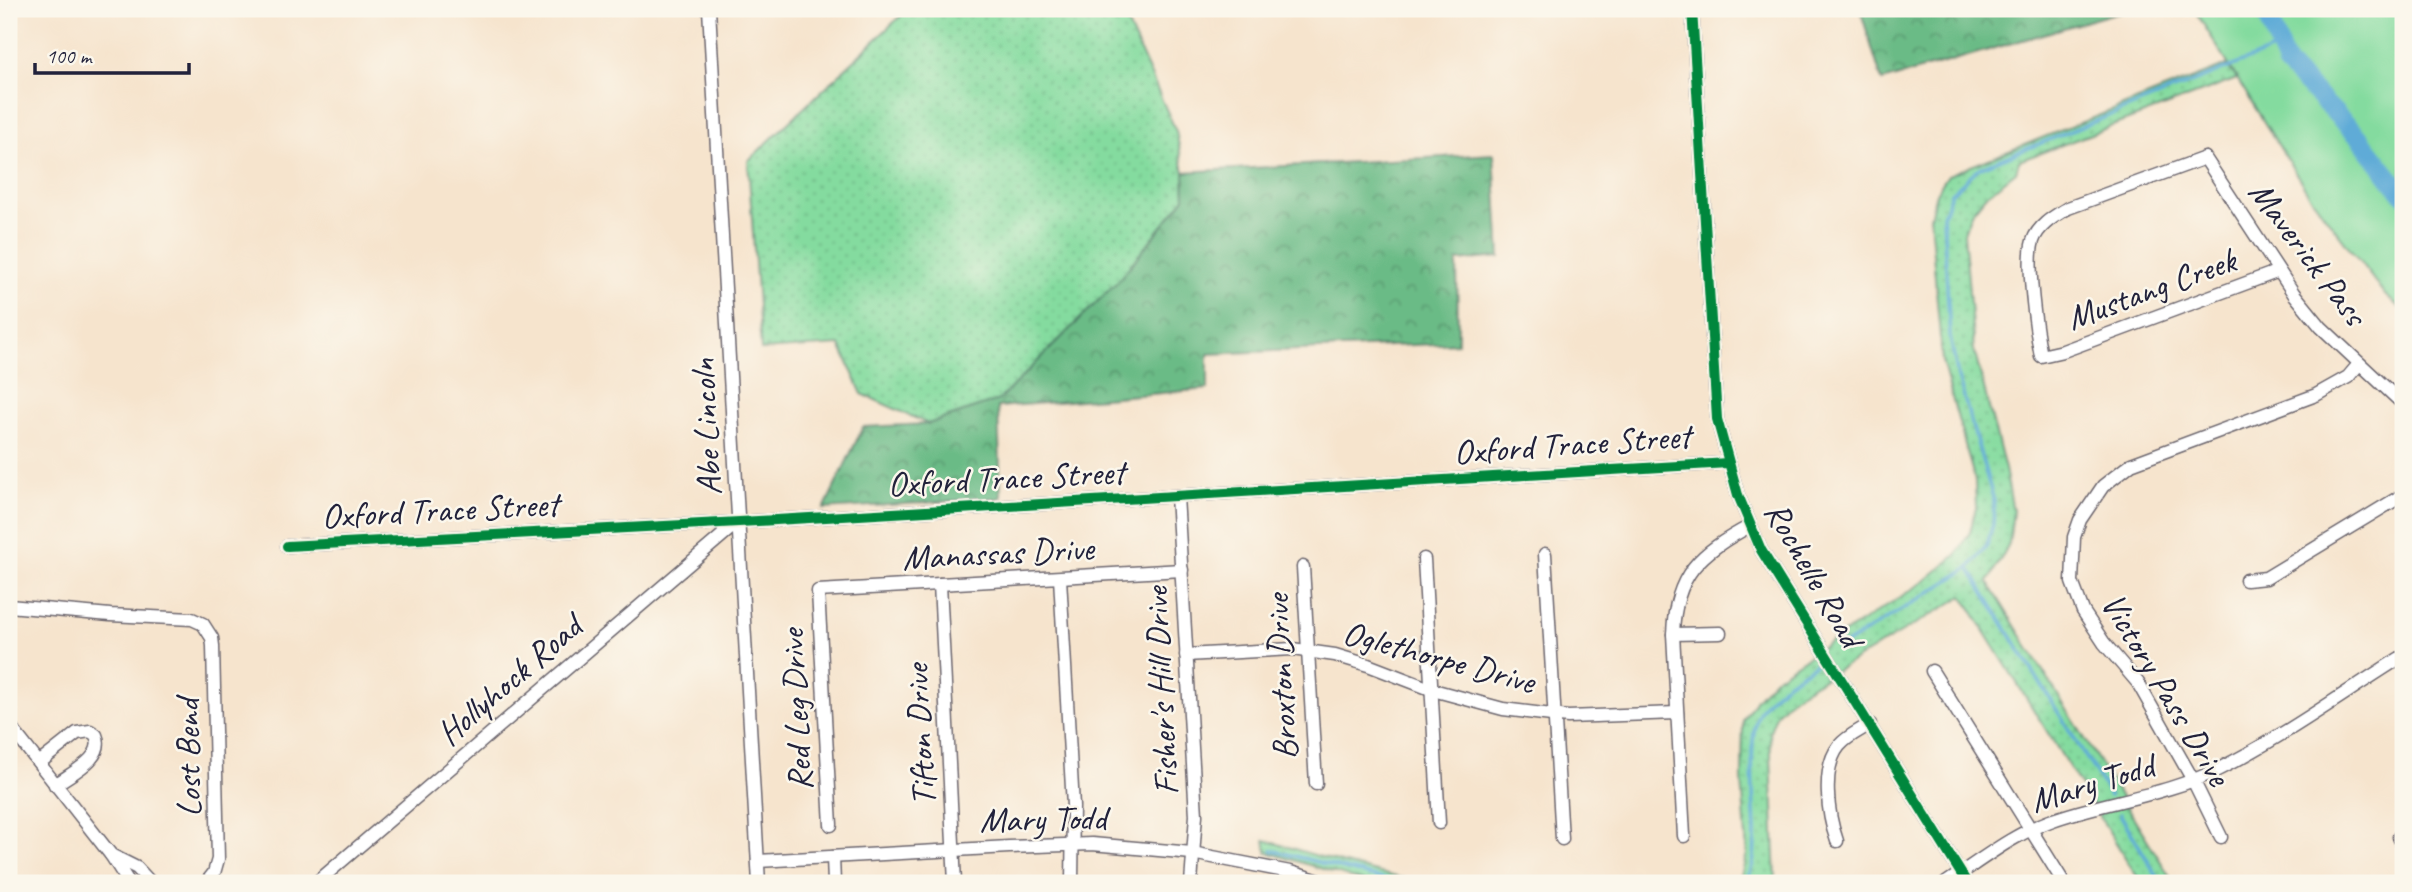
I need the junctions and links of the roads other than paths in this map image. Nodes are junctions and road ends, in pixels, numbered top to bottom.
1 (709, 9) edge
2 (1692, 9) edge
3 (2279, 271) junction
4 (2041, 356) joint
5 (2359, 364) junction
6 (2403, 404) edge
7 (1728, 463) junction
8 (2403, 495) edge
9 (1177, 496) junction
10 (739, 521) junction
11 (1750, 526) junction
12 (287, 546) dead end
13 (1545, 554) dead end
14 (1424, 559) dead end
15 (1303, 567) dead end
16 (1182, 570) junction
17 (1060, 578) junction
18 (2246, 580) dead end
19 (940, 584) junction
20 (818, 591) joint
21 (9, 606) edge
22 (1720, 633) dead end
23 (1672, 634) junction
24 (1308, 652) junction
25 (1186, 654) junction
26 (2403, 656) edge
27 (1932, 671) dead end
28 (1433, 690) junction
29 (1677, 713) junction
30 (1554, 716) junction
31 (1870, 724) junction
32 (9, 725) edge
33 (38, 763) junction
34 (2193, 780) junction
35 (1316, 784) dead end
36 (55, 785) junction
37 (1439, 823) dead end
38 (831, 825) dead end
39 (2030, 830) junction
40 (1684, 836) dead end
41 (2221, 837) dead end
42 (1562, 839) dead end
43 (1837, 841) dead end
44 (1073, 845) junction
45 (953, 850) junction
46 (1192, 853) junction
47 (111, 855) junction
48 (833, 857) junction
49 (758, 862) junction
50 (1964, 878) edge
51 (1311, 881) edge
52 (129, 883) edge
53 (151, 883) edge
54 (206, 883) edge
55 (316, 883) edge
56 (759, 883) edge
57 (834, 883) edge
58 (955, 883) edge
59 (1072, 883) edge
60 (1191, 883) edge
61 (1326, 883) edge
62 (1946, 883) edge
63 (2064, 883) edge

1 - 10 street, Abe Lincoln
2 - 7 street, Rochelle Road
3 - 4 street, Mustang Creek
3 - 4 street, Maverick Pass
3 - 5 street, Maverick Pass
5 - 6 street, Maverick Pass
5 - 34 street, Victory Pass Drive
7 - 9 street, Oxford Trace Street
7 - 11 street, Rochelle Road
8 - 18 street
9 - 10 street, Oxford Trace Street
9 - 16 street, Fisher's Hill Drive
10 - 12 street, Oxford Trace Street
10 - 49 street, Abe Lincoln
10 - 55 street, Hollyhock Road
11 - 23 street
11 - 31 street, Rochelle Road
13 - 30 street
14 - 28 street
15 - 24 street, Broxton Drive
16 - 17 street, Manassas Drive
16 - 25 street, Fisher's Hill Drive
17 - 19 street, Manassas Drive
17 - 44 street
19 - 20 street, Manassas Drive
19 - 45 street, Tifton Drive
20 - 38 street, Red Leg Drive
21 - 54 street, Lost Bend
22 - 23 street
23 - 29 street
24 - 25 street, Oglethorpe Drive
24 - 28 street, Oglethorpe Drive
24 - 35 street, Broxton Drive
25 - 46 street, Fisher's Hill Drive
26 - 34 street, Mary Todd
27 - 39 street
28 - 30 street, Oglethorpe Drive
28 - 37 street
29 - 30 street, Oglethorpe Drive
29 - 40 street
30 - 42 street
31 - 43 street
31 - 50 street, Rochelle Road
32 - 33 street
33 - 36 street
33 - 36 street
34 - 39 street, Mary Todd
34 - 41 street, Victory Pass Drive
36 - 47 street
39 - 50 street, Mary Todd
39 - 63 street
44 - 45 street, Mary Todd
44 - 46 street, Mary Todd
44 - 59 street
45 - 48 street, Mary Todd
45 - 58 street, Tifton Drive
46 - 51 street, Mary Todd
46 - 60 street, Fisher's Hill Drive
47 - 52 street
47 - 53 street
48 - 49 street, Mary Todd
48 - 57 street
49 - 56 street, Abe Lincoln
50 - 62 street, Mary Todd
51 - 61 street, Mary Todd

